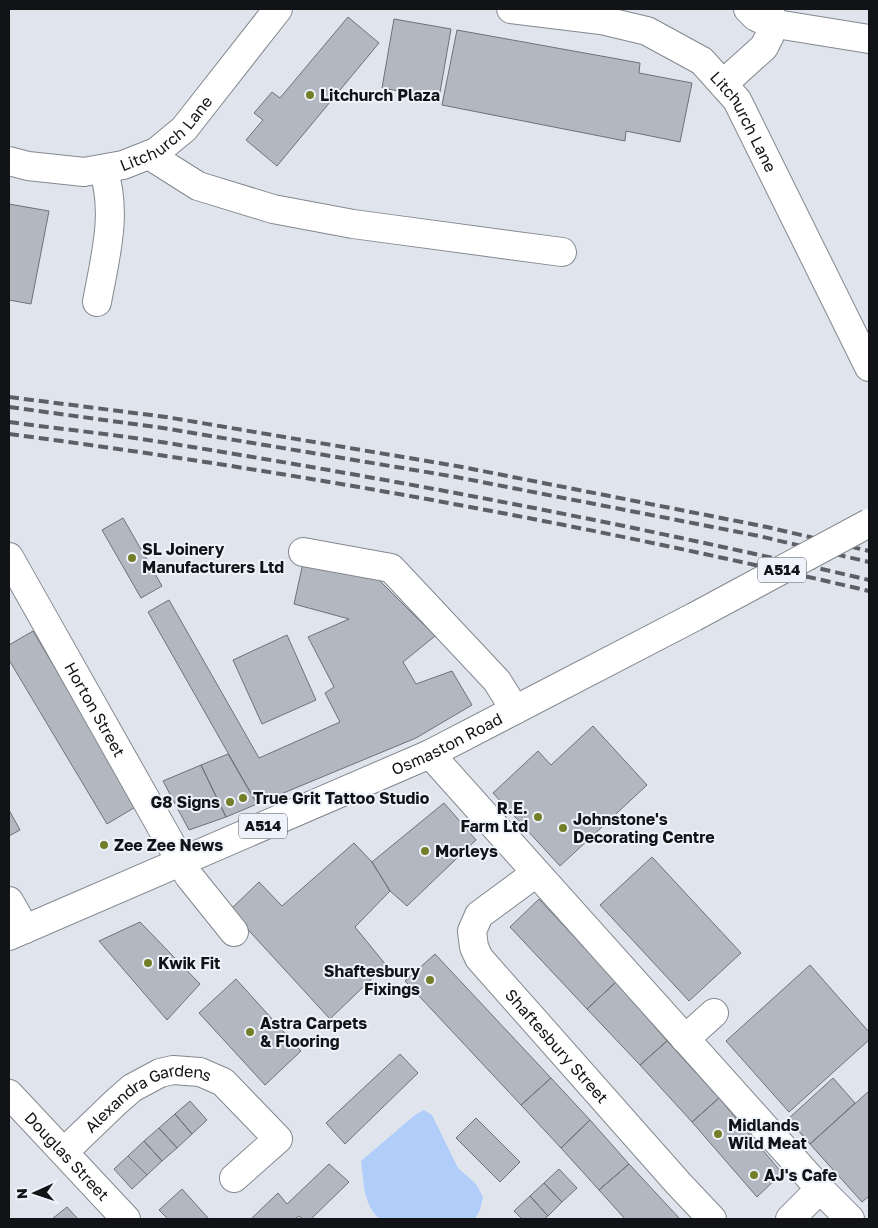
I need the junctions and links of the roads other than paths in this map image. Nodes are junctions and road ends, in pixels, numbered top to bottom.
1 (278, 9) edge
2 (511, 9) edge
3 (748, 9) edge
4 (770, 16) edge
5 (869, 39) edge
6 (723, 84) junction
7 (149, 154) junction
8 (9, 161) edge
9 (103, 169) junction
10 (562, 252) dead end
11 (97, 302) dead end
12 (869, 367) edge
13 (869, 523) edge
14 (303, 552) dead end
15 (9, 557) edge
16 (515, 710) junction
17 (430, 754) junction
18 (182, 862) junction
19 (536, 873) junction
20 (9, 901) edge
21 (234, 932) dead end
22 (17, 933) edge
23 (714, 1013) dead end
24 (685, 1039) junction
25 (9, 1094) edge
26 (64, 1152) junction
27 (234, 1178) dead end
28 (820, 1189) junction
29 (126, 1219) edge
30 (712, 1219) edge
31 (790, 1219) edge
32 (850, 1219) edge

1 - 7 street, Litchurch Lane
2 - 6 street, Litchurch Lane
3 - 4 street
4 - 5 street
4 - 6 street
6 - 12 street, Litchurch Lane
7 - 9 street, Litchurch Lane
7 - 10 street
8 - 9 street, Litchurch Lane
9 - 11 street
13 - 16 street, Osmaston Road / A514, bridge
14 - 16 street
15 - 18 street, Horton Street
16 - 17 street, Osmaston Road / A514
17 - 18 street, Osmaston Road / A514
17 - 19 street
18 - 21 street, Horton Street
18 - 22 street, Osmaston Road / A514
19 - 24 street
19 - 30 street, Shaftesbury Street
20 - 22 street
23 - 24 street
24 - 28 street
25 - 26 street, Douglas Street
26 - 27 street, Alexandra Gardens
26 - 29 street, Douglas Street
28 - 31 street
28 - 32 street

